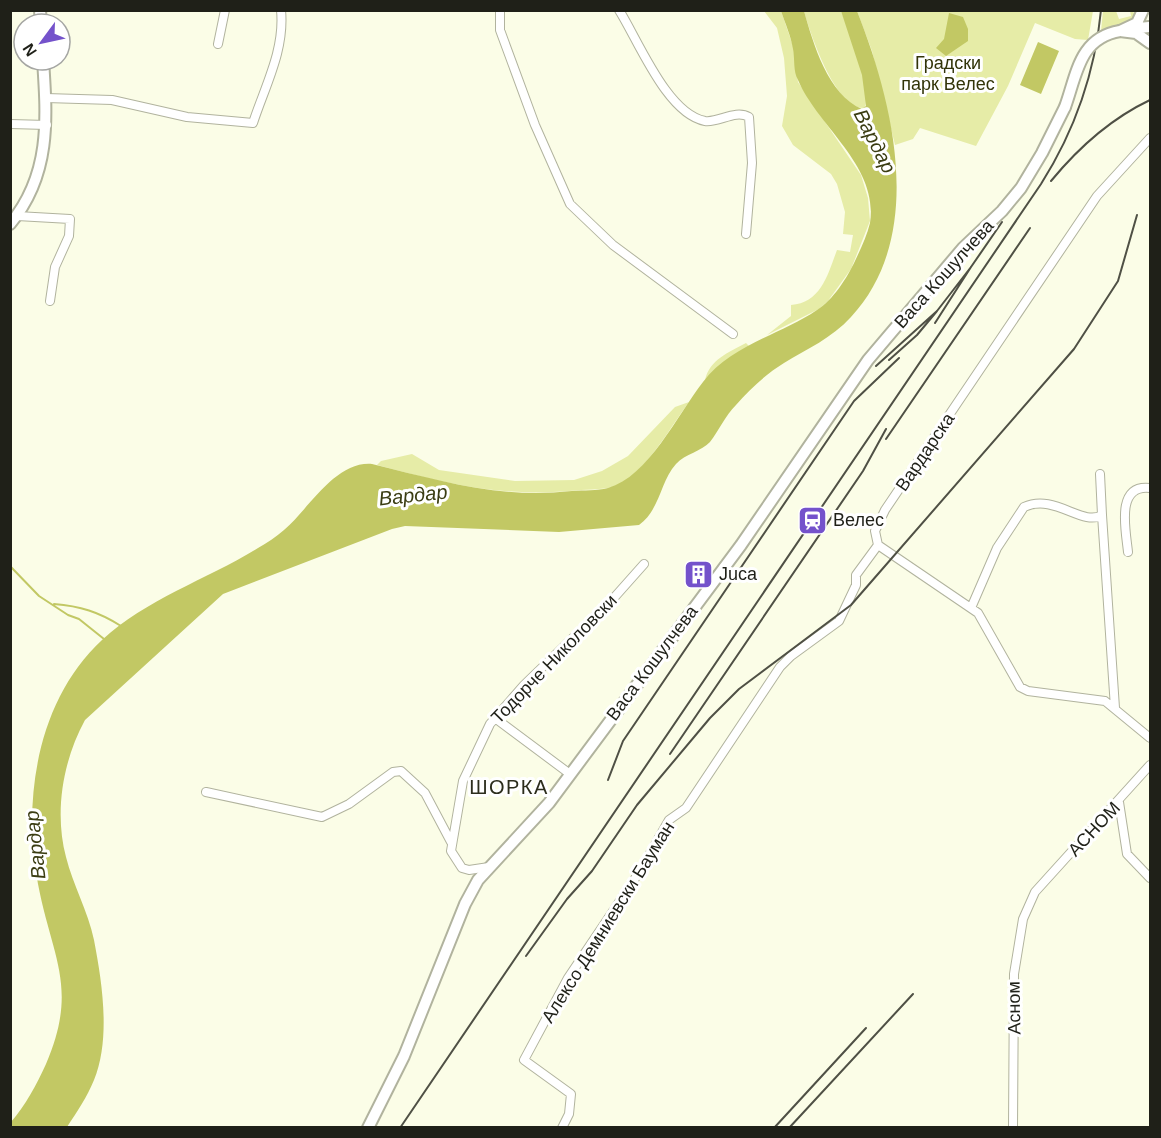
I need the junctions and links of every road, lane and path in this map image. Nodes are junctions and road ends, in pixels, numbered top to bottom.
1 (225, 10) edge
2 (282, 10) edge
3 (500, 10) edge
4 (619, 10) edge
5 (1144, 10) edge
6 (1150, 26) edge
7 (1120, 31) junction
8 (1150, 43) edge
9 (218, 44) dead end
10 (44, 72) edge
11 (46, 98) junction
12 (10, 124) edge
13 (47, 125) junction
14 (1150, 138) edge
15 (14, 220) edge
16 (746, 234) dead end
17 (50, 301) dead end
18 (733, 334) dead end
19 (1100, 474) dead end
20 (1150, 488) edge
21 (1102, 515) junction
22 (878, 545) junction
23 (1128, 552) dead end
24 (644, 564) dead end
25 (971, 608) junction
26 (1115, 708) junction
27 (495, 718) junction
28 (1150, 738) edge
29 (1150, 765) edge
30 (570, 774) junction
31 (206, 792) dead end
32 (1119, 802) junction
33 (451, 842) junction
34 (489, 867) junction
35 (1150, 878) edge
36 (1035, 892) joint
37 (368, 1128) edge
38 (562, 1128) edge
39 (1013, 1128) edge

1 - 9 street
2 - 11 street
3 - 18 street
4 - 16 street
5 - 6 main road
5 - 7 main road
6 - 7 main road
7 - 8 main road
7 - 30 main road, Васа Кошулчева, bridge
10 - 11 main road
11 - 13 main road
12 - 13 street
13 - 15 main road
14 - 22 street, Вардарска
15 - 17 street
19 - 21 street
20 - 23 street
21 - 25 street
21 - 26 street
22 - 25 street
22 - 38 street, Алексо Демниевски Бауман
24 - 27 street, Тодорче Николовски
25 - 26 street
26 - 28 street
27 - 30 street
27 - 33 street, Тодорче Николовски
29 - 32 street, АСНОМ
30 - 34 main road, Васа Кошулчева
31 - 33 street
32 - 35 street
32 - 36 street, АСНОМ
33 - 34 street
34 - 37 main road, Васа Кошулчева
36 - 39 street, Асном

